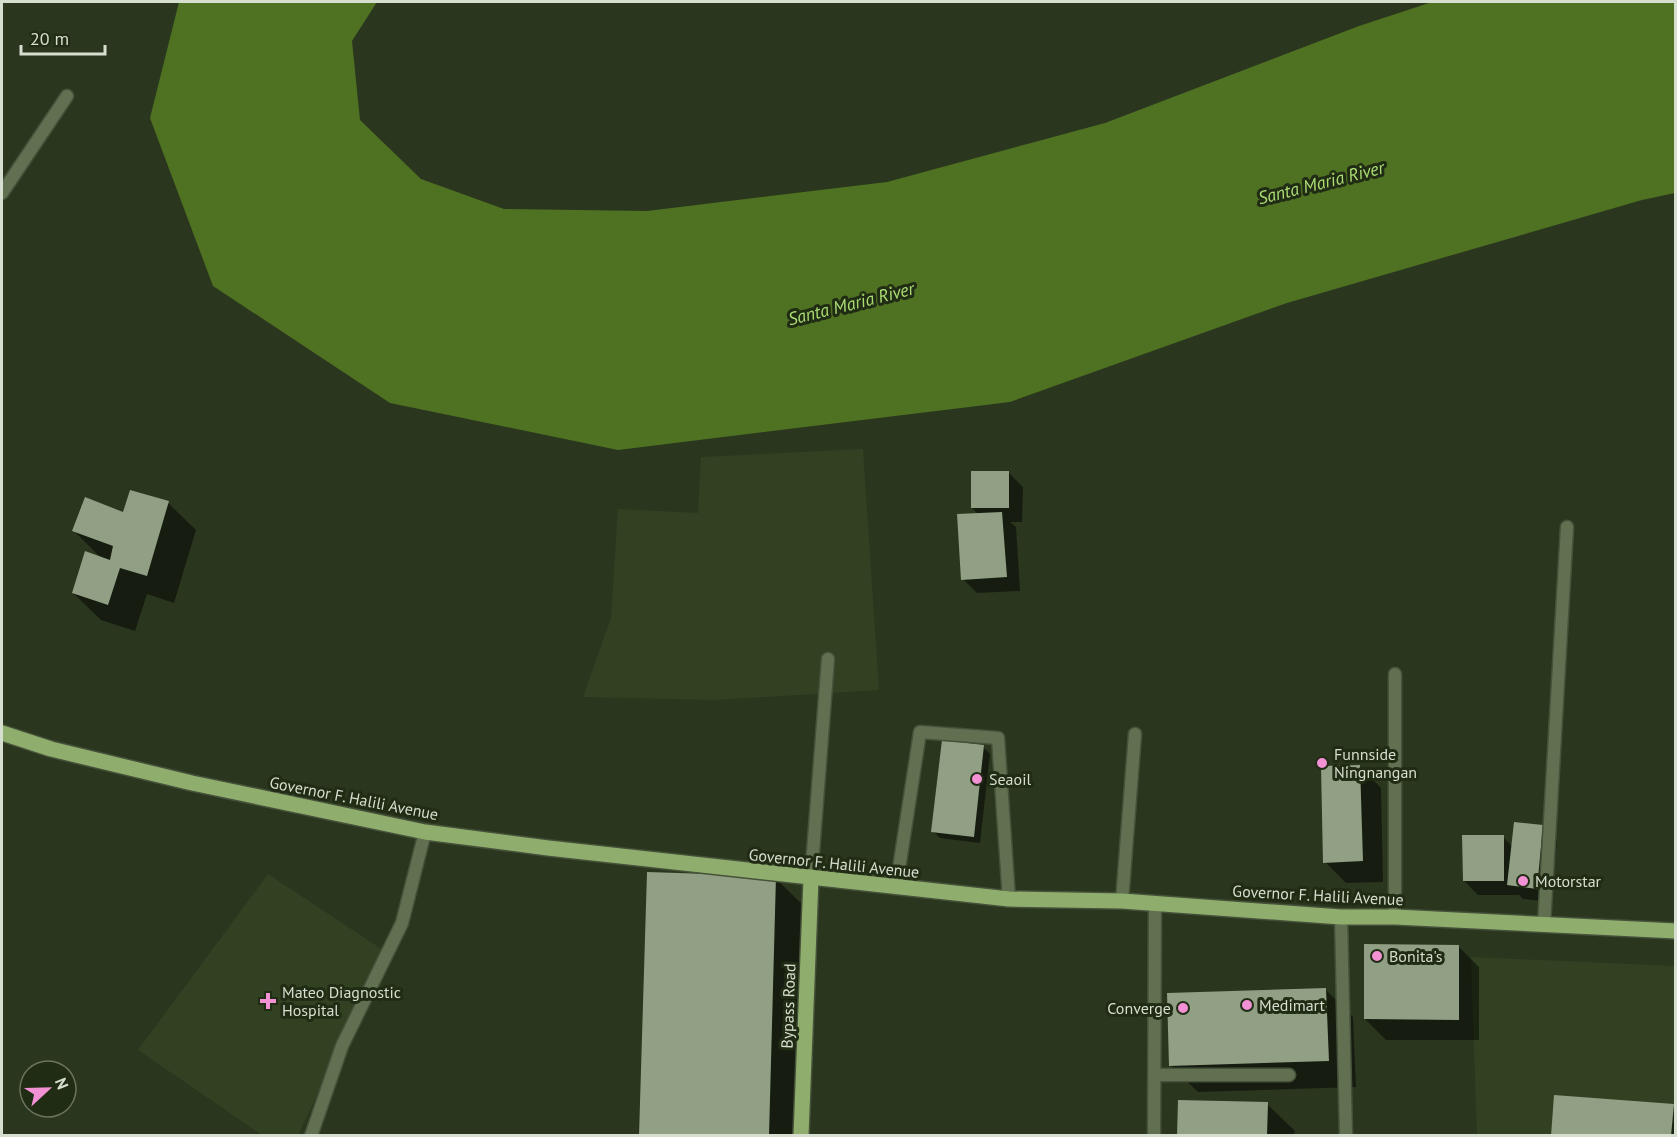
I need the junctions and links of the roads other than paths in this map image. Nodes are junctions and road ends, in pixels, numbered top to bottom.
1 (67, 96) dead end
2 (2, 193) edge
3 (1567, 527) dead end
4 (828, 659) dead end
5 (1395, 674) dead end
6 (2, 733) edge
7 (1135, 734) dead end
8 (425, 832) junction
9 (811, 878) junction
10 (896, 888) junction
11 (1009, 899) junction
12 (1122, 901) junction
13 (1155, 905) junction
14 (1341, 917) junction
15 (1395, 917) junction
16 (1544, 925) junction
17 (1676, 931) edge
18 (1155, 1075) junction
19 (1289, 1076) dead end
20 (311, 1136) edge
21 (801, 1136) edge
22 (1154, 1136) edge
23 (1346, 1136) edge

1 - 2 street
3 - 16 street
4 - 9 street
5 - 15 street
6 - 8 main road, Governor F. Halili Avenue
7 - 12 street
8 - 9 main road, Governor F. Halili Avenue
8 - 20 street
9 - 10 main road, Governor F. Halili Avenue
9 - 21 main road, Bypass Road
10 - 11 main road, Governor F. Halili Avenue
10 - 11 street
11 - 12 main road, Governor F. Halili Avenue
12 - 13 main road, Governor F. Halili Avenue
13 - 14 main road, Governor F. Halili Avenue
13 - 18 street
14 - 15 main road, Governor F. Halili Avenue
14 - 23 street
15 - 16 main road, Governor F. Halili Avenue
16 - 17 main road, Governor F. Halili Avenue
18 - 19 street
18 - 22 street

